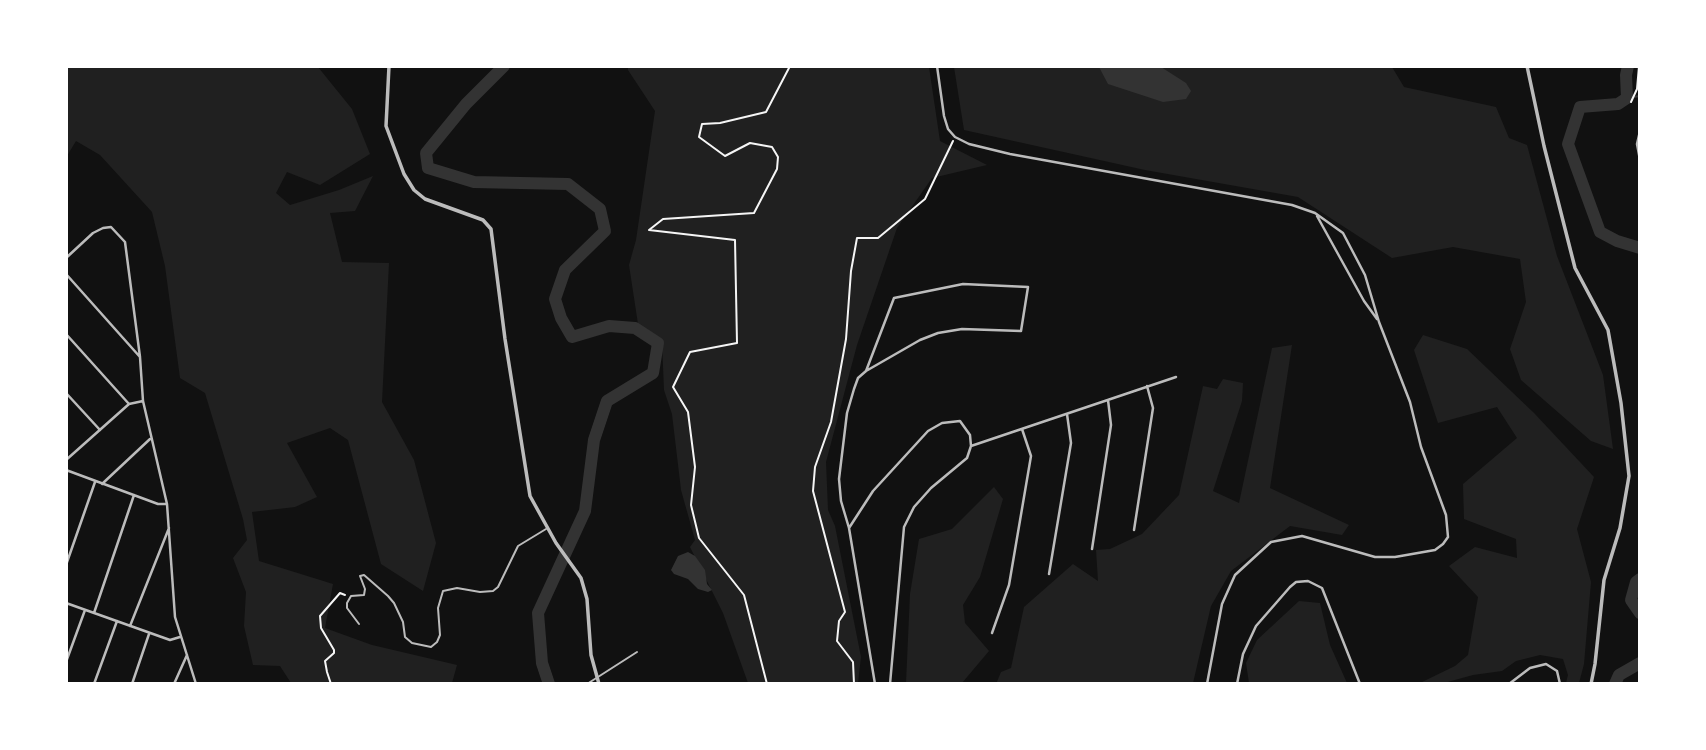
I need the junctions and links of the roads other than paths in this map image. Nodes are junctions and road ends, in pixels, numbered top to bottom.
1 (389, 66) edge
2 (937, 66) edge
3 (1527, 66) edge
4 (1640, 131) edge
5 (1640, 159) edge
6 (1315, 213) junction
7 (66, 258) edge
8 (66, 274) edge
9 (1379, 322) junction
10 (66, 334) edge
11 (140, 357) junction
12 (866, 371) junction
13 (1175, 377) dead end
14 (1147, 386) junction
15 (66, 393) edge
16 (1108, 400) junction
17 (143, 401) junction
18 (129, 404) junction
19 (1067, 414) junction
20 (1022, 429) junction
21 (100, 430) junction
22 (150, 439) junction
23 (971, 446) junction
24 (67, 459) edge
25 (66, 470) edge
26 (95, 482) junction
27 (102, 484) junction
28 (134, 495) junction
29 (167, 504) junction
30 (170, 525) junction
31 (547, 528) junction
32 (849, 528) junction
33 (1134, 530) dead end
34 (1092, 549) dead end
35 (66, 565) edge
36 (1049, 574) dead end
37 (66, 603) edge
38 (85, 610) junction
39 (94, 613) junction
40 (117, 621) junction
41 (359, 624) dead end
42 (130, 626) junction
43 (150, 633) junction
44 (992, 633) dead end
45 (180, 637) junction
46 (637, 652) dead end
47 (187, 654) junction
48 (66, 662) edge
49 (597, 678) junction
50 (94, 684) edge
51 (132, 684) edge
52 (174, 684) edge
53 (196, 684) edge
54 (587, 684) edge
55 (600, 684) edge
56 (874, 684) edge
57 (890, 684) edge
58 (1206, 684) edge
59 (1237, 684) edge
60 (1360, 684) edge
61 (1509, 684) edge
62 (1560, 684) edge
63 (1591, 684) edge

1 - 31 street
2 - 6 street
3 - 63 street
4 - 5 street
6 - 9 street
6 - 9 street
7 - 11 street
8 - 11 street
9 - 58 street
10 - 18 street
11 - 17 street
12 - 12 street
12 - 32 street
13 - 14 street
14 - 16 street
14 - 33 street
15 - 21 street
16 - 19 street
16 - 34 street
17 - 18 street
17 - 22 street
18 - 21 street
19 - 20 street
19 - 36 street
20 - 23 street
20 - 44 street
21 - 24 street
22 - 27 street
22 - 29 street
23 - 32 street
23 - 57 street
25 - 26 street
26 - 27 street
26 - 35 street
27 - 28 street
28 - 29 street
28 - 39 street
29 - 30 street
30 - 42 street
30 - 45 street
31 - 41 lane
31 - 49 street
32 - 56 street
37 - 38 street
38 - 39 street
38 - 48 street
39 - 40 street
40 - 42 street
40 - 50 street
42 - 43 street
43 - 45 street
43 - 51 street
45 - 47 street
46 - 49 lane
47 - 52 street
47 - 53 street
49 - 54 lane
49 - 55 street
59 - 60 street
61 - 62 street

